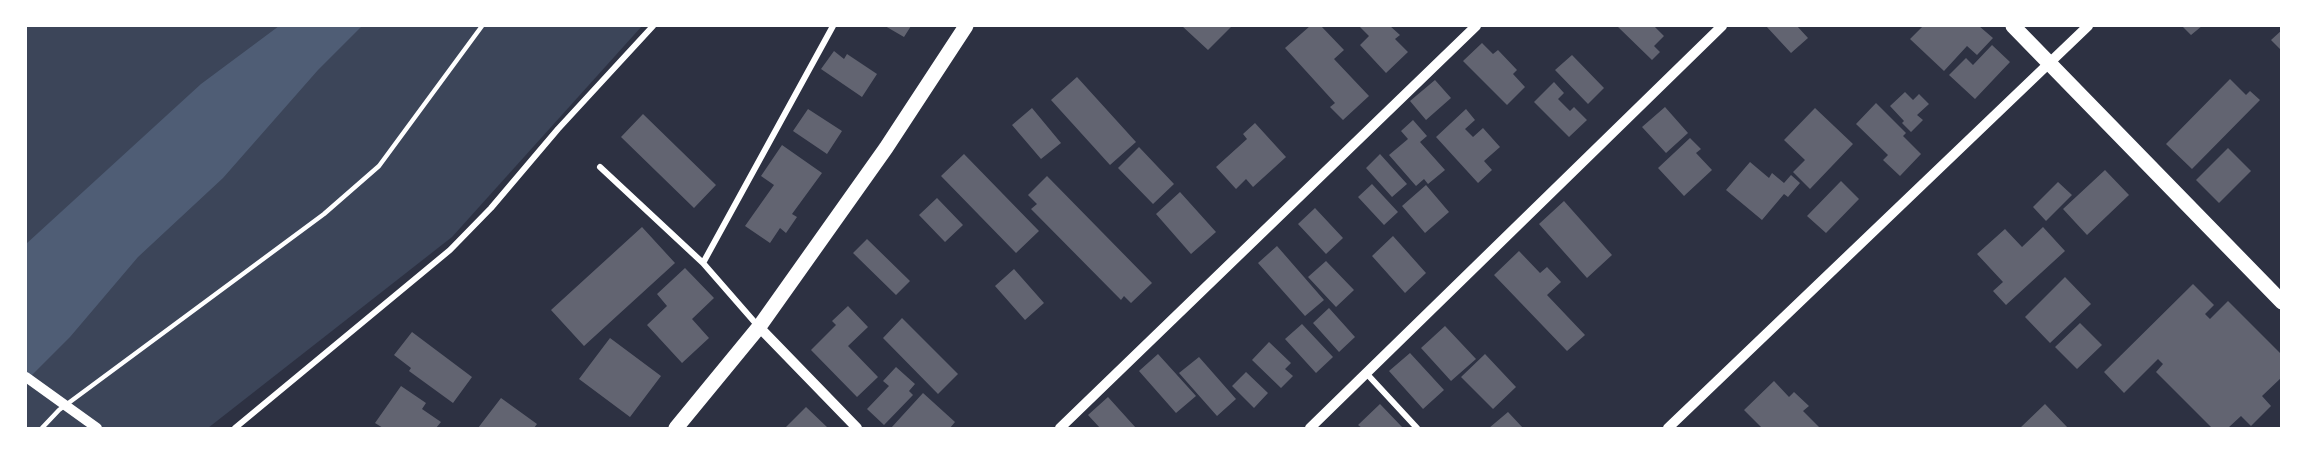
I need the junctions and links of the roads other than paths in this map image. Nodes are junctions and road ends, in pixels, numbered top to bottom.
1 (482, 26) edge
2 (653, 26) edge
3 (833, 26) edge
4 (966, 26) edge
5 (1476, 26) edge
6 (1722, 26) edge
7 (2013, 26) edge
8 (2088, 26) edge
9 (2050, 63) junction
10 (600, 167) dead end
11 (703, 263) junction
12 (2282, 302) edge
13 (759, 327) junction
14 (1367, 374) junction
15 (26, 378) edge
16 (42, 429) edge
17 (98, 429) edge
18 (235, 429) edge
19 (676, 429) edge
20 (858, 429) edge
21 (1060, 429) edge
22 (1310, 429) edge
23 (1417, 429) edge
24 (1668, 429) edge

1 - 16 lane
2 - 18 street
3 - 11 street
4 - 13 main road
5 - 21 street
6 - 14 street
7 - 9 main road
8 - 9 street
9 - 12 main road
9 - 24 street
10 - 11 street
11 - 13 street
13 - 19 main road
13 - 20 street
14 - 22 street
14 - 23 street
15 - 17 street

